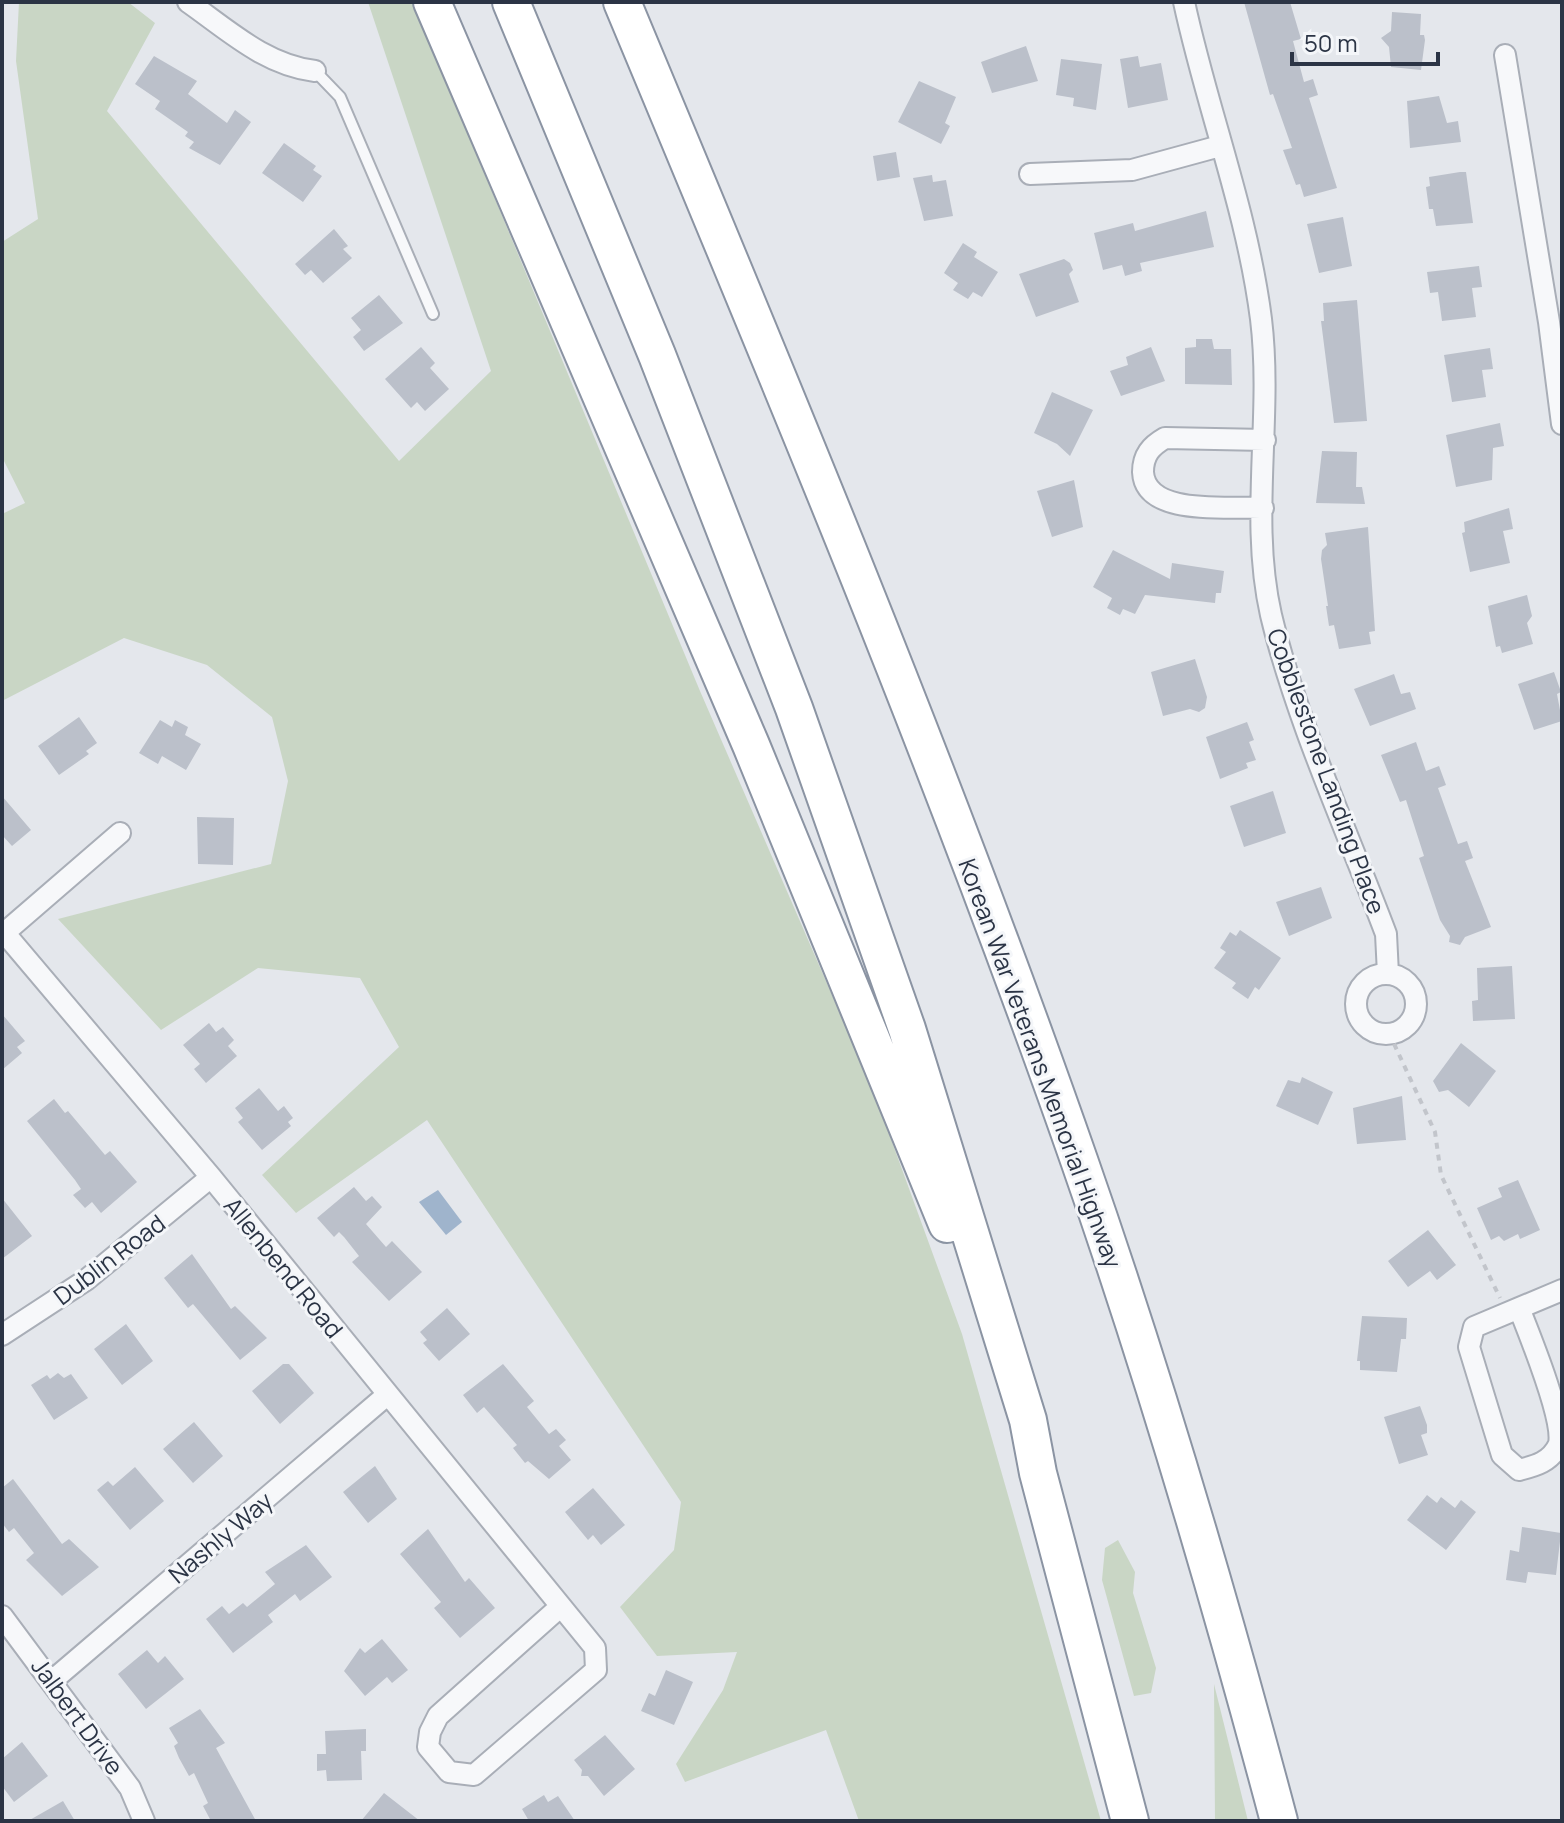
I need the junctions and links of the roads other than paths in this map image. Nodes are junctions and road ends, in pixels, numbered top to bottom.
1 (188, 2) edge
2 (432, 2) edge
3 (511, 2) edge
4 (622, 2) edge
5 (1184, 2) edge
6 (1505, 55) dead end
7 (315, 71) joint
8 (1220, 146) junction
9 (1030, 174) dead end
10 (433, 314) dead end
11 (1562, 424) edge
12 (1265, 440) junction
13 (1263, 508) junction
14 (120, 833) dead end
15 (3, 933) edge
16 (1388, 974) junction
17 (211, 1177) junction
18 (1562, 1290) edge
19 (1514, 1310) junction
20 (2, 1335) edge
21 (387, 1395) junction
22 (1038, 1473) junction
23 (560, 1607) junction
24 (2, 1616) edge
25 (53, 1680) junction
26 (144, 1821) edge
27 (1130, 1821) edge
28 (1279, 1821) edge

1 - 7 street
2 - 22 highway
3 - 22 highway
4 - 28 highway, Korean War Veterans Memorial Highway
5 - 8 street, Cobblestone Landing Place
6 - 11 street
7 - 10 lane
8 - 9 street
8 - 12 street, Cobblestone Landing Place
12 - 13 street, Cobblestone Landing Place
12 - 13 street
13 - 16 street, Cobblestone Landing Place
14 - 15 street
15 - 17 street, Allenbend Road
16 - 16 street
17 - 20 street, Dublin Road
17 - 21 street, Allenbend Road
18 - 19 street
19 - 19 street
21 - 23 street, Allenbend Road
21 - 25 street, Nashly Way
22 - 27 highway
23 - 23 street, Allenbend Road
24 - 25 street, Jalbert Drive
25 - 26 street, Jalbert Drive

